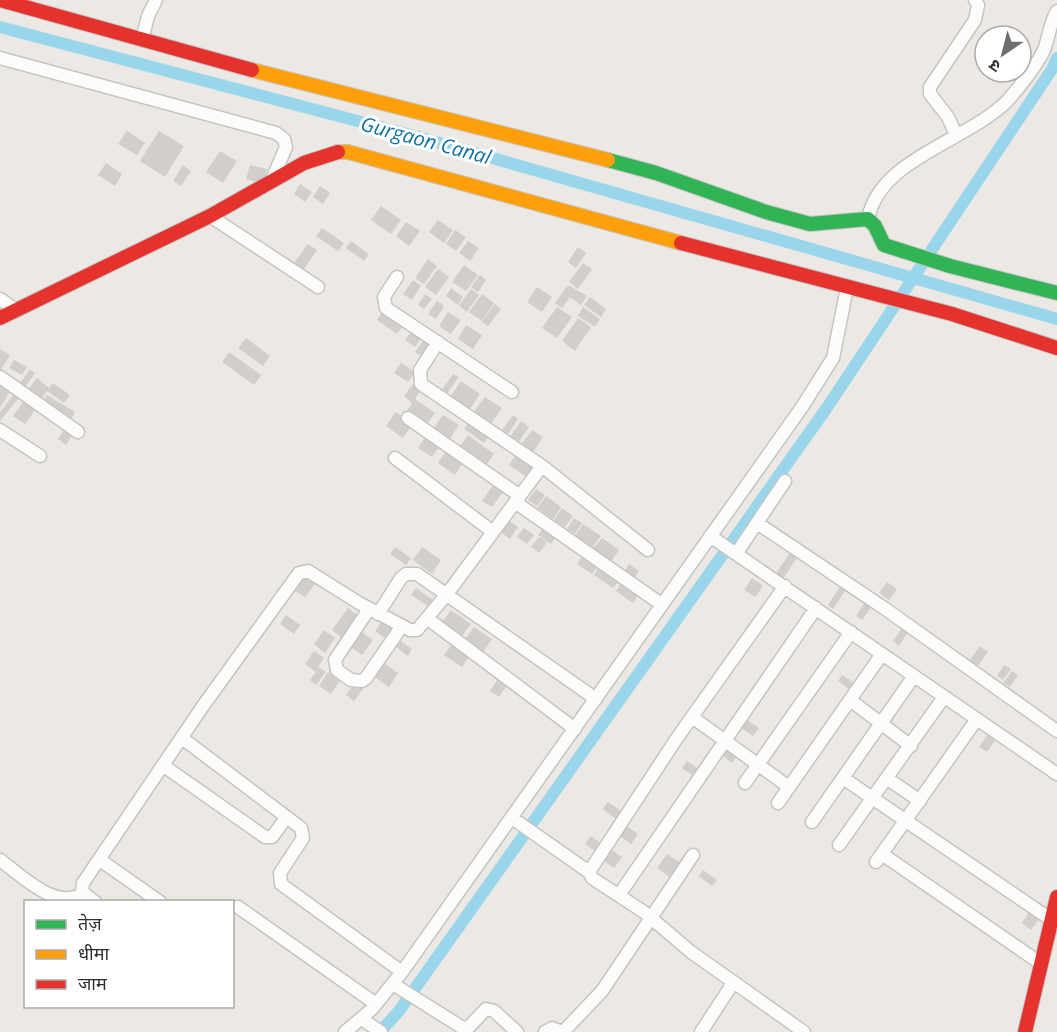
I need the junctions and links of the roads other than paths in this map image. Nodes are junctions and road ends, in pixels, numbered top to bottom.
1 (0, 0) edge
2 (156, 0) edge
3 (975, 0) edge
4 (1057, 10) edge
5 (142, 40) junction
6 (0, 58) edge
7 (956, 135) junction
8 (271, 182) junction
9 (210, 216) junction
10 (868, 219) junction
11 (398, 277) dead end
12 (318, 287) dead end
13 (847, 288) junction
14 (1057, 292) edge
15 (0, 299) edge
16 (17, 311) junction
17 (0, 318) edge
18 (438, 342) junction
19 (1057, 348) edge
20 (0, 378) edge
21 (512, 392) dead end
22 (408, 418) dead end
23 (0, 430) edge
24 (78, 432) dead end
25 (40, 456) dead end
26 (394, 458) dead end
27 (542, 466) junction
28 (785, 481) dead end
29 (518, 499) junction
30 (757, 523) junction
31 (494, 532) junction
32 (710, 536) junction
33 (729, 549) junction
34 (648, 550) dead end
35 (785, 586) junction
36 (447, 594) junction
37 (661, 604) junction
38 (816, 608) junction
39 (373, 611) junction
40 (428, 619) junction
41 (402, 626) junction
42 (851, 632) junction
43 (882, 654) junction
44 (914, 676) junction
45 (944, 697) junction
46 (596, 699) junction
47 (850, 699) junction
48 (692, 717) junction
49 (977, 719) junction
50 (880, 724) junction
51 (574, 729) junction
52 (1057, 731) edge
53 (182, 738) junction
54 (726, 741) junction
55 (911, 746) junction
56 (758, 765) junction
57 (164, 766) junction
58 (1057, 774) edge
59 (843, 778) junction
60 (888, 779) junction
61 (745, 783) dead end
62 (789, 787) junction
63 (873, 799) junction
64 (920, 801) junction
65 (778, 803) dead end
66 (287, 816) junction
67 (512, 818) junction
68 (906, 821) junction
69 (812, 822) dead end
70 (839, 845) dead end
71 (693, 855) dead end
72 (0, 860) edge
73 (100, 860) junction
74 (589, 872) junction
75 (83, 893) junction
76 (619, 895) junction
77 (1057, 897) edge
78 (92, 900) edge
79 (157, 900) edge
80 (238, 907) dead end
81 (651, 917) junction
82 (1054, 922) edge
83 (1040, 963) junction
84 (402, 972) junction
85 (734, 983) junction
86 (393, 984) junction
87 (376, 1004) junction
88 (372, 1026) edge
89 (462, 1030) edge
90 (345, 1032) edge
91 (517, 1032) edge
92 (545, 1032) edge
93 (562, 1032) edge
94 (701, 1032) edge
95 (804, 1032) edge
96 (1025, 1032) edge

1 - 5 street
2 - 5 street
3 - 7 street
4 - 7 street
5 - 10 street
6 - 8 street
7 - 10 street
8 - 9 street
8 - 13 street
9 - 12 street
9 - 16 street
10 - 14 street
11 - 18 street
13 - 19 street
13 - 32 street
15 - 16 street
16 - 17 street
18 - 21 street
18 - 27 street
20 - 24 street
22 - 29 street
23 - 25 street
26 - 31 street
27 - 29 street
27 - 34 street
28 - 30 street
29 - 31 street
29 - 37 street
30 - 33 street
30 - 52 street
31 - 36 street
32 - 33 street
32 - 37 street
33 - 35 street
35 - 38 street
35 - 48 street
36 - 39 street
36 - 40 street
36 - 46 street
37 - 46 street
38 - 42 street
38 - 54 street
39 - 41 street
39 - 41 street
39 - 53 street
40 - 41 street
40 - 51 street
42 - 43 street
42 - 56 street
43 - 44 street
43 - 47 street
44 - 45 street
44 - 50 street
45 - 49 street
45 - 55 street
46 - 51 street
47 - 50 street
47 - 62 street
48 - 54 street
48 - 74 street
49 - 58 street
49 - 64 street
50 - 55 street
50 - 59 street
51 - 67 street
53 - 57 street
53 - 66 street
54 - 56 street
54 - 76 street
55 - 60 street
56 - 61 street
56 - 62 street
57 - 66 street
57 - 73 street
59 - 63 street
59 - 69 street
60 - 63 street
60 - 64 street
62 - 65 street
63 - 68 street
63 - 70 street
64 - 68 street
66 - 84 street
67 - 74 street
67 - 84 street
68 - 82 street
68 - 83 street
71 - 81 street
72 - 75 street
73 - 75 street
73 - 79 street
74 - 76 street
75 - 78 street
76 - 81 street
77 - 82 street
80 - 87 street
81 - 85 street
81 - 93 street
82 - 83 street
83 - 96 street
84 - 86 street
85 - 94 street
85 - 95 street
86 - 87 street
86 - 89 street
87 - 88 street
88 - 90 street
89 - 91 street
92 - 93 street

